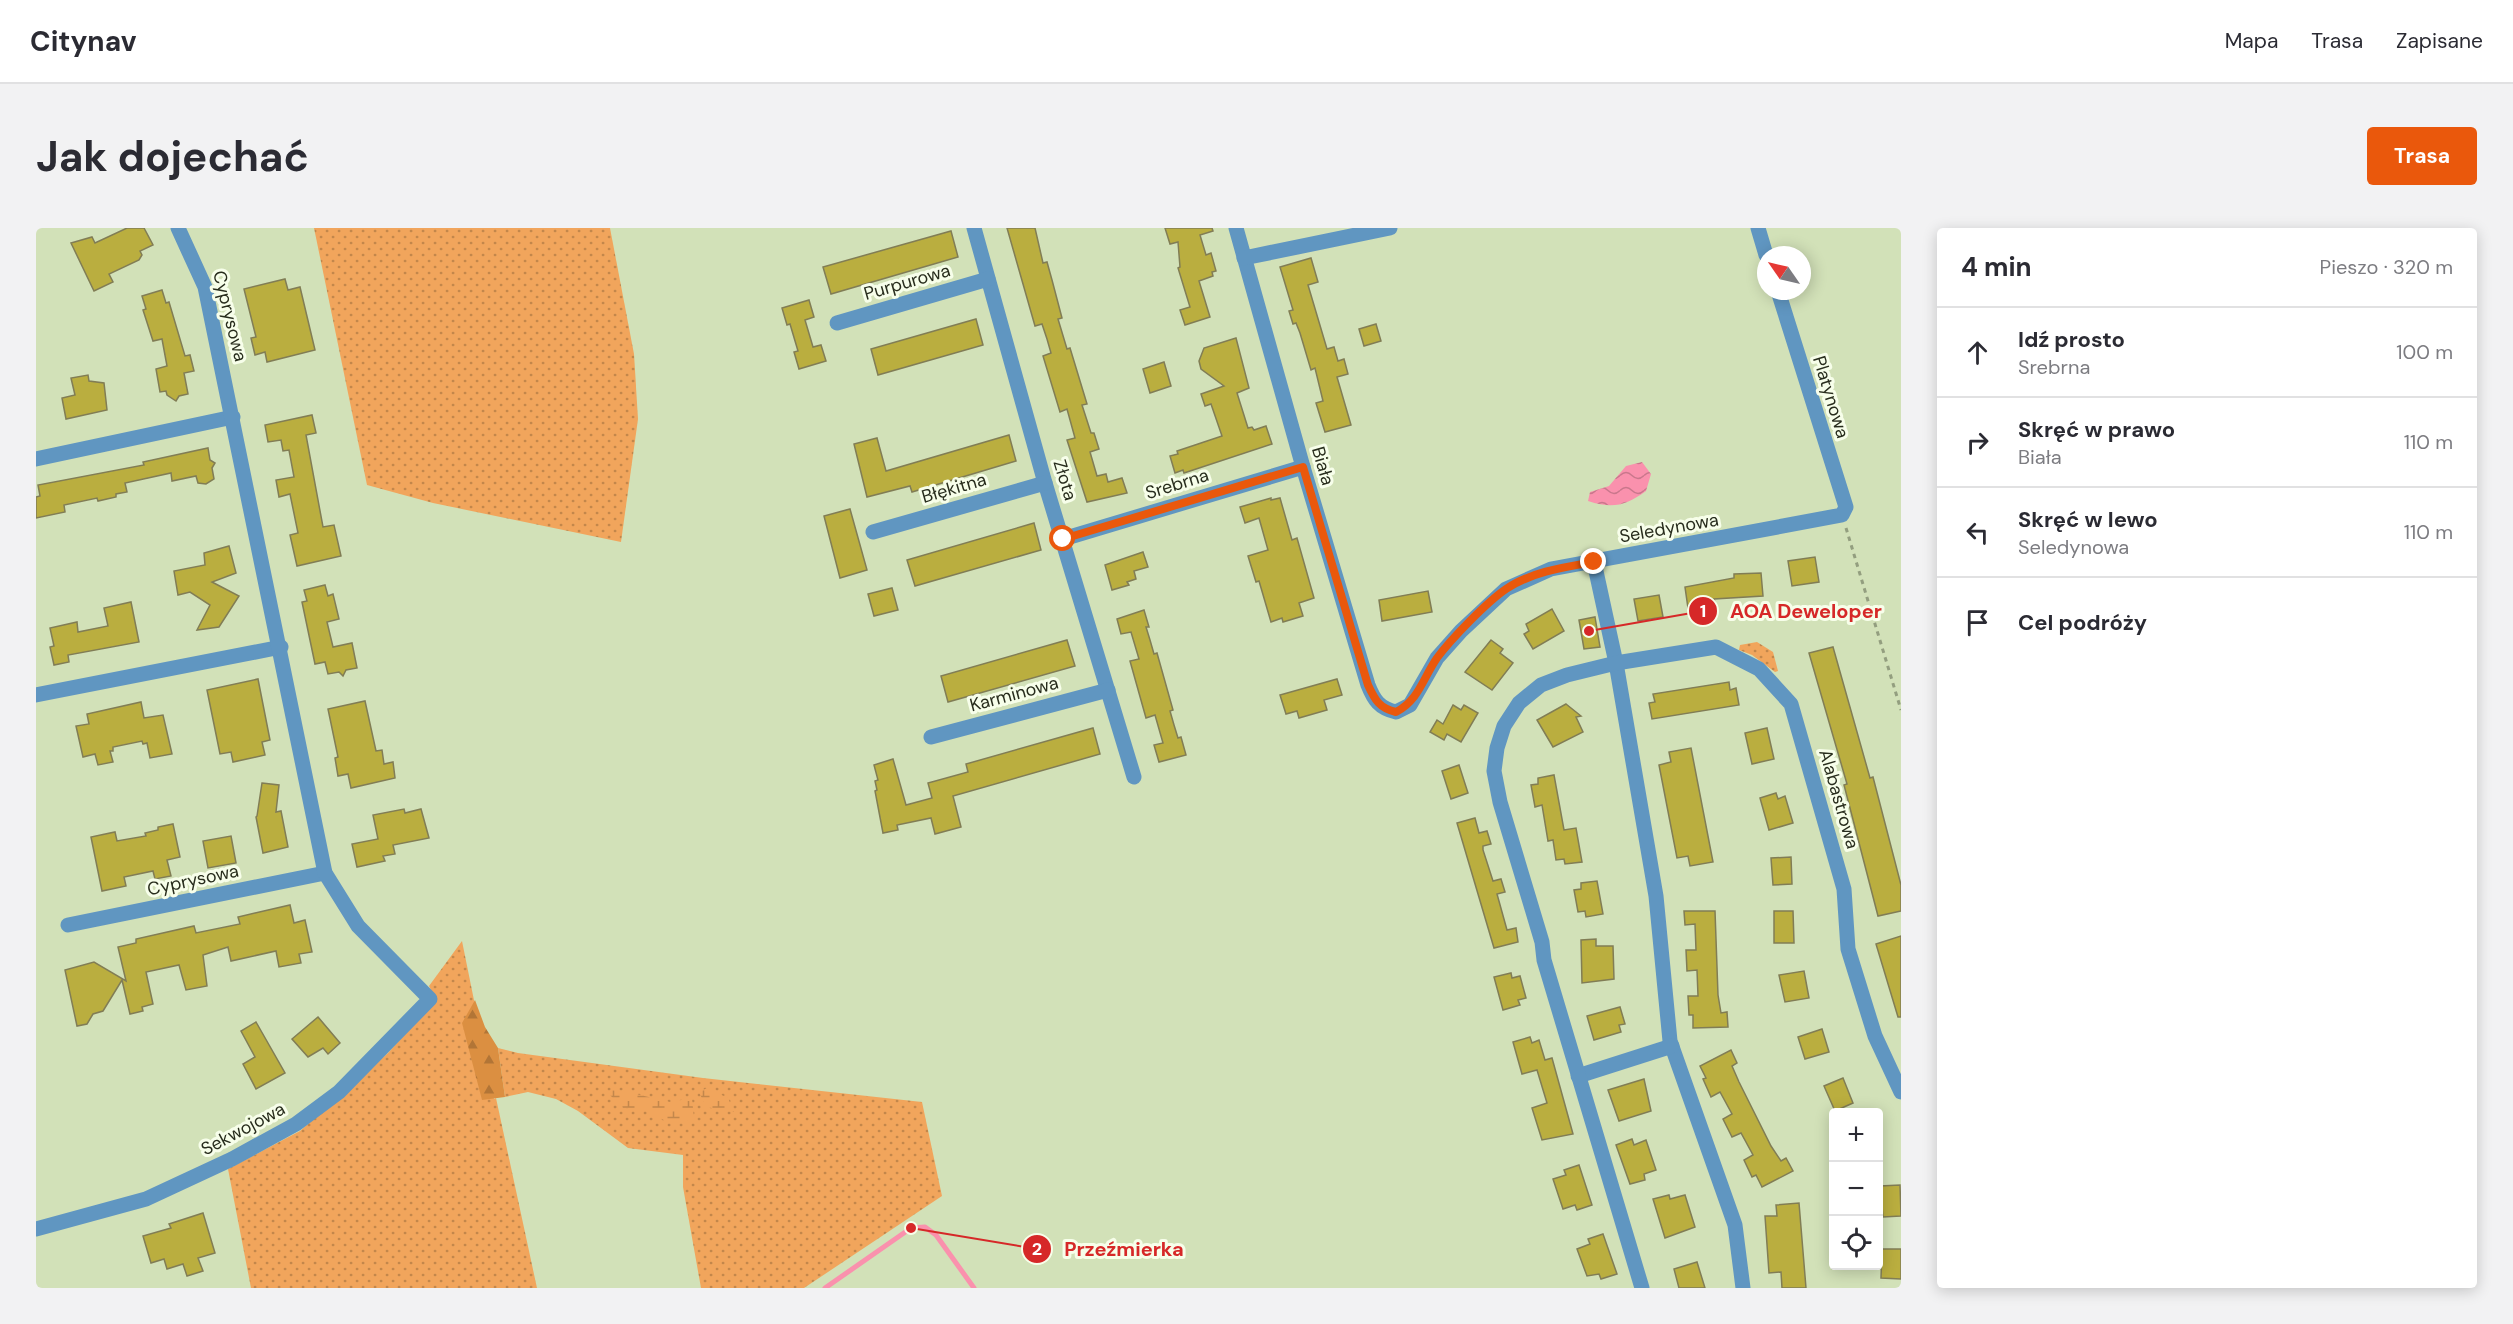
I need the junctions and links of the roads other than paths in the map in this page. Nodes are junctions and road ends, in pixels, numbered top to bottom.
1 (178, 228) edge
2 (974, 228) edge
3 (1236, 228) edge
4 (1390, 228) edge
5 (1758, 228) edge
6 (1763, 246) edge
7 (1244, 258) junction
8 (988, 279) junction
9 (1781, 300) edge
10 (837, 323) dead end
11 (233, 417) junction
12 (36, 459) edge
13 (1303, 467) junction
14 (1045, 483) junction
15 (1842, 515) joint
16 (873, 532) dead end
17 (1063, 539) junction
18 (1594, 562) junction
19 (281, 647) junction
20 (1616, 663) junction
21 (1108, 690) junction
22 (36, 695) edge
23 (1384, 709) joint
24 (931, 737) dead end
25 (1134, 777) dead end
26 (325, 873) junction
27 (68, 925) dead end
28 (430, 999) joint
29 (1672, 1046) junction
30 (1578, 1076) junction
31 (1901, 1092) edge
32 (36, 1229) edge
33 (1642, 1288) edge
34 (1743, 1288) edge

1 - 11 street, Cyprysowa
2 - 8 street, Złota
3 - 7 street, Biała
4 - 7 street
5 - 6 street
7 - 13 street, Biała
8 - 10 street, Purpurowa
8 - 14 street, Złota
9 - 15 street, Platynowa
11 - 12 street
11 - 19 street, Cyprysowa
13 - 17 street, Srebrna
13 - 23 street, Biała
14 - 16 street, Błękitna
14 - 17 street, Złota
15 - 18 street, Seledynowa
17 - 21 street, Złota
18 - 20 street
18 - 23 street, Seledynowa
19 - 22 street
19 - 26 street, Cyprysowa
20 - 29 street
20 - 30 street, Alabastrowa
20 - 31 street, Alabastrowa
21 - 24 street, Karminowa
21 - 25 street, Złota
26 - 27 street, Cyprysowa
26 - 28 street, Cyprysowa
28 - 32 street, Sekwojowa
29 - 30 street
29 - 34 street
30 - 33 street, Alabastrowa

